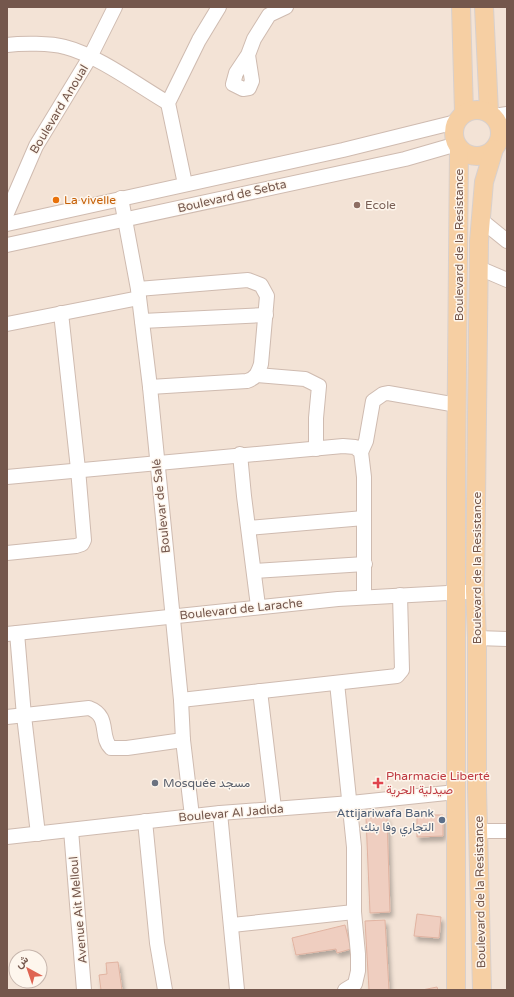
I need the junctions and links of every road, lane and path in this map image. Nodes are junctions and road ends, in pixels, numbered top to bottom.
1 (115, 7) edge
2 (219, 7) edge
3 (286, 7) edge
4 (461, 7) edge
5 (484, 7) edge
6 (7, 45) edge
7 (248, 55) dead end
8 (90, 57) junction
9 (168, 103) junction
10 (497, 114) edge
11 (460, 118) junction
12 (501, 140) edge
13 (458, 146) junction
14 (185, 184) junction
15 (122, 198) junction
16 (7, 213) edge
17 (481, 220) junction
18 (127, 221) junction
19 (7, 224) edge
20 (507, 241) edge
21 (7, 246) edge
22 (479, 268) junction
23 (507, 280) edge
24 (138, 294) junction
25 (61, 313) junction
26 (266, 315) junction
27 (142, 321) junction
28 (7, 324) edge
29 (257, 375) junction
30 (150, 387) junction
31 (457, 405) junction
32 (316, 449) junction
33 (361, 452) junction
34 (240, 454) junction
35 (157, 463) junction
36 (78, 469) junction
37 (7, 477) edge
38 (364, 518) junction
39 (249, 528) junction
40 (7, 553) edge
41 (365, 564) junction
42 (254, 571) junction
43 (475, 591) junction
44 (457, 592) junction
45 (400, 595) junction
46 (364, 597) junction
47 (258, 606) junction
48 (173, 616) junction
49 (12, 633) edge
50 (477, 638) junction
51 (507, 639) edge
52 (337, 683) junction
53 (260, 690) junction
54 (181, 700) junction
55 (24, 716) junction
56 (7, 717) edge
57 (183, 740) junction
58 (456, 792) junction
59 (351, 803) junction
60 (274, 808) junction
61 (220, 813) junction
62 (192, 816) junction
63 (145, 821) junction
64 (71, 830) junction
65 (478, 831) junction
66 (507, 831) edge
67 (38, 834) junction
68 (7, 838) edge
69 (354, 912) junction
70 (232, 924) junction
71 (84, 990) edge
72 (165, 990) edge
73 (237, 990) edge
74 (345, 990) edge
75 (456, 990) edge
76 (482, 990) edge

1 - 8 street, Boulevard Anoual
2 - 9 street
3 - 7 street
4 - 11 main road
5 - 10 main road
6 - 8 street
8 - 9 street
8 - 16 street, Boulevard Anoual
9 - 14 street
10 - 11 main road
10 - 12 main road
11 - 13 main road
11 - 14 street, Boulevard de Sebta
12 - 13 main road
12 - 17 main road, Boulevard de la Resistance
13 - 18 street, Boulevard de Sebta
13 - 31 main road, Boulevard de la Resistance
14 - 15 street, Boulevard de Sebta
15 - 18 street, Boulevar de Salé
15 - 19 street, Boulevard de Sebta
17 - 20 street
17 - 22 main road, Boulevard de la Resistance
18 - 21 street, Boulevard de Sebta
18 - 24 street, Boulevar de Salé
22 - 23 street
22 - 43 main road, Boulevard de la Resistance
24 - 25 street
24 - 26 street
24 - 27 street, Boulevar de Salé
25 - 28 street
25 - 36 street
26 - 27 street
26 - 29 street
27 - 30 street, Boulevar de Salé
29 - 30 street
29 - 32 street
30 - 35 street, Boulevar de Salé
31 - 33 street
31 - 44 main road, Boulevard de la Resistance
32 - 33 street
32 - 34 street
33 - 38 street
34 - 35 street
34 - 39 street
35 - 36 street
35 - 48 street, Boulevar de Salé
36 - 37 street
36 - 40 street
38 - 39 street
38 - 41 street
39 - 42 street
41 - 42 street
41 - 46 street
42 - 47 street
43 - 44 street, Boulevard de Larache
43 - 50 main road, Boulevard de la Resistance
44 - 45 street, Boulevard de Larache
44 - 58 main road, Boulevard de la Resistance
45 - 46 street, Boulevard de Larache
45 - 52 street
46 - 47 street, Boulevard de Larache
47 - 48 street, Boulevard de Larache
48 - 49 street, Boulevard de Larache
48 - 54 street, Boulevar de Salé
49 - 55 street
50 - 51 street
50 - 65 main road, Boulevard de la Resistance
52 - 53 street
52 - 59 street
53 - 54 street
53 - 60 street
54 - 57 street, Boulevar de Salé
55 - 56 street
55 - 57 street
55 - 67 street
57 - 62 street, Boulevar de Salé
58 - 59 street, Boulevar Al Jadida
58 - 75 main road, Boulevard de la Resistance
59 - 60 street, Boulevar Al Jadida
59 - 69 street
60 - 61 street, Boulevar Al Jadida
61 - 62 street, Boulevar Al Jadida
61 - 70 street
62 - 63 street, Boulevar Al Jadida
63 - 64 street, Boulevar Al Jadida
63 - 72 street
64 - 67 street, Boulevar Al Jadida
64 - 71 street, Avenue Ait Melloul
65 - 66 street
65 - 76 main road, Boulevard de la Resistance
67 - 68 street, Boulevar Al Jadida
69 - 70 street
69 - 74 street
70 - 73 street

